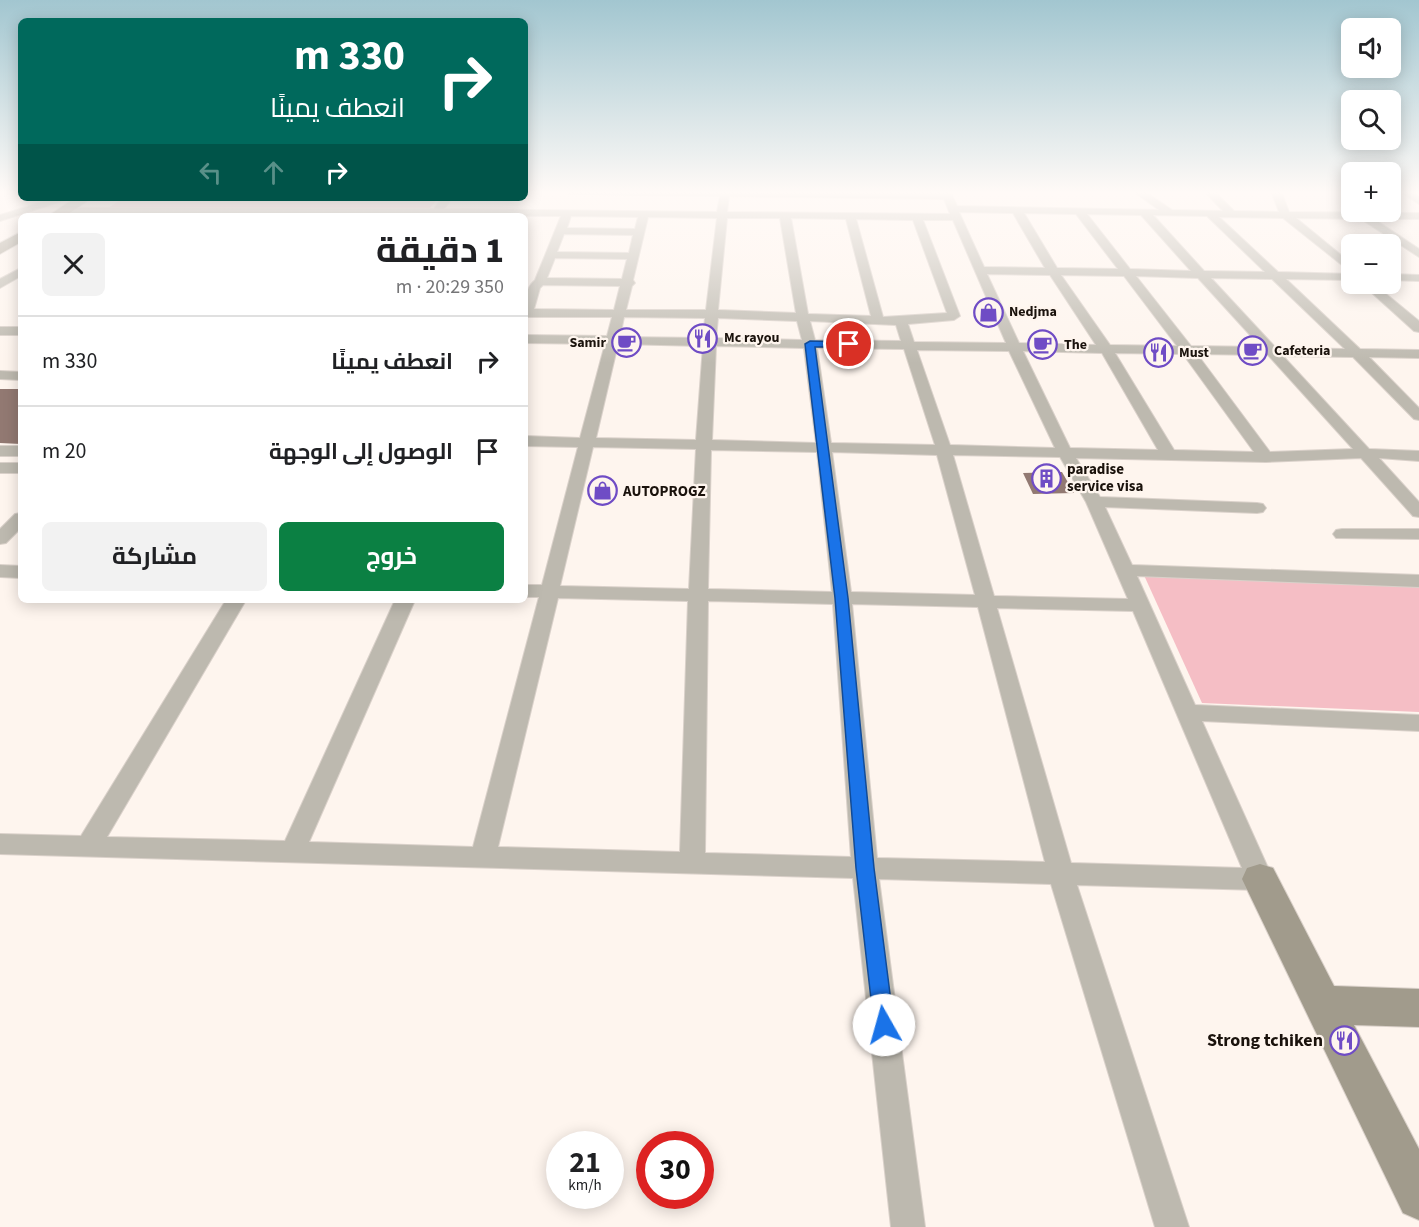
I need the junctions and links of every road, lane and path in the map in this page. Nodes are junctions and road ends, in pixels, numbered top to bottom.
1 (552, 248) edge
2 (636, 248) edge
3 (718, 248) edge
4 (790, 248) edge
5 (862, 248) edge
6 (929, 248) edge
7 (971, 248) edge
8 (1039, 248) edge
9 (1107, 248) edge
10 (1177, 248) edge
11 (1247, 248) edge
12 (1326, 248) edge
13 (549, 255) junction
14 (635, 256) junction
15 (1341, 261) edge
16 (18, 267) edge
17 (981, 270) junction
18 (1053, 271) junction
19 (1126, 273) junction
20 (539, 274) junction
21 (1201, 275) junction
22 (1277, 276) junction
23 (1341, 277) edge
24 (1401, 278) edge
25 (1419, 278) edge
26 (629, 283) junction
27 (0, 284) edge
28 (1380, 294) edge
29 (528, 306) edge
30 (619, 312) junction
31 (528, 313) edge
32 (713, 314) junction
33 (802, 319) junction
34 (890, 320) junction
35 (1419, 328) edge
36 (528, 339) edge
37 (612, 341) junction
38 (709, 342) junction
39 (810, 344) junction
40 (909, 345) junction
41 (1014, 347) junction
42 (1106, 349) junction
43 (1187, 350) junction
44 (1271, 351) junction
45 (1357, 352) junction
46 (1419, 354) edge
47 (0, 375) edge
48 (18, 376) edge
49 (1419, 416) edge
50 (528, 441) edge
51 (588, 443) junction
52 (703, 445) junction
53 (824, 448) junction
54 (944, 450) junction
55 (0, 451) edge
56 (18, 451) edge
57 (1064, 451) junction
58 (1365, 453) junction
59 (1169, 455) junction
60 (1419, 456) edge
61 (1266, 457) junction
62 (0, 468) edge
63 (18, 468) edge
64 (1094, 502) junction
65 (1257, 508) dead end
66 (1419, 513) edge
67 (18, 521) edge
68 (1342, 534) dead end
69 (1419, 534) edge
70 (0, 539) edge
71 (1125, 570) junction
72 (0, 571) edge
73 (18, 572) edge
74 (1419, 581) edge
75 (528, 591) edge
76 (551, 592) junction
77 (698, 595) junction
78 (842, 598) junction
79 (987, 601) junction
80 (234, 603) edge
81 (404, 603) edge
82 (1141, 605) junction
83 (1188, 714) junction
84 (1419, 723) edge
85 (0, 844) edge
86 (88, 847) junction
87 (292, 853) junction
88 (483, 858) junction
89 (692, 862) junction
90 (865, 868) junction
91 (1061, 873) junction
92 (1260, 879) junction
93 (1325, 1005) junction
94 (1419, 1008) edge
95 (1419, 1197) edge
96 (908, 1227) edge
97 (1172, 1227) edge

1 - 13 street
2 - 14 street
3 - 32 street
4 - 33 street
5 - 34 street
6 - 34 street
7 - 17 street
8 - 18 street
9 - 19 street
10 - 21 street
11 - 22 street
12 - 15 street
13 - 14 street
13 - 20 street
14 - 26 street
16 - 27 street
17 - 18 street
17 - 41 street
18 - 19 street
18 - 42 street
19 - 21 street
19 - 43 street
20 - 26 street
20 - 29 street
21 - 22 street
21 - 44 street
22 - 23 street
22 - 45 street
24 - 25 street
26 - 30 street
28 - 35 street
30 - 31 street
30 - 32 street
30 - 37 street
32 - 33 street
32 - 38 street
33 - 34 street
33 - 39 street
34 - 40 street
36 - 37 street
37 - 38 street
37 - 51 street
38 - 39 street
38 - 52 street
39 - 40 street
39 - 53 street
40 - 41 street
40 - 54 street
41 - 42 street
41 - 57 street
42 - 43 street
42 - 59 street
43 - 44 street
43 - 61 street
44 - 45 street
44 - 58 street
45 - 46 street
45 - 49 street
47 - 48 street
50 - 51 street
51 - 52 street
51 - 76 street
52 - 53 street
52 - 77 street
53 - 54 street
53 - 78 street
54 - 57 street
54 - 79 street
55 - 56 street
57 - 59 street
57 - 64 street
58 - 60 street
58 - 61 street
58 - 66 street
59 - 61 street
62 - 63 street
64 - 65 street
64 - 71 street
67 - 70 street
68 - 69 street
71 - 74 street
71 - 82 street
72 - 73 street
75 - 76 street
76 - 77 street
76 - 88 street
77 - 78 street
77 - 89 street
78 - 79 street
78 - 90 street
79 - 82 street
79 - 91 street
80 - 86 street
81 - 87 street
82 - 83 street
83 - 84 street
83 - 92 street
85 - 86 street
86 - 87 street
87 - 88 street
88 - 89 street
89 - 90 street
90 - 91 street
90 - 96 street
91 - 92 street
91 - 97 street
92 - 93 main road
93 - 94 main road
93 - 95 main road

